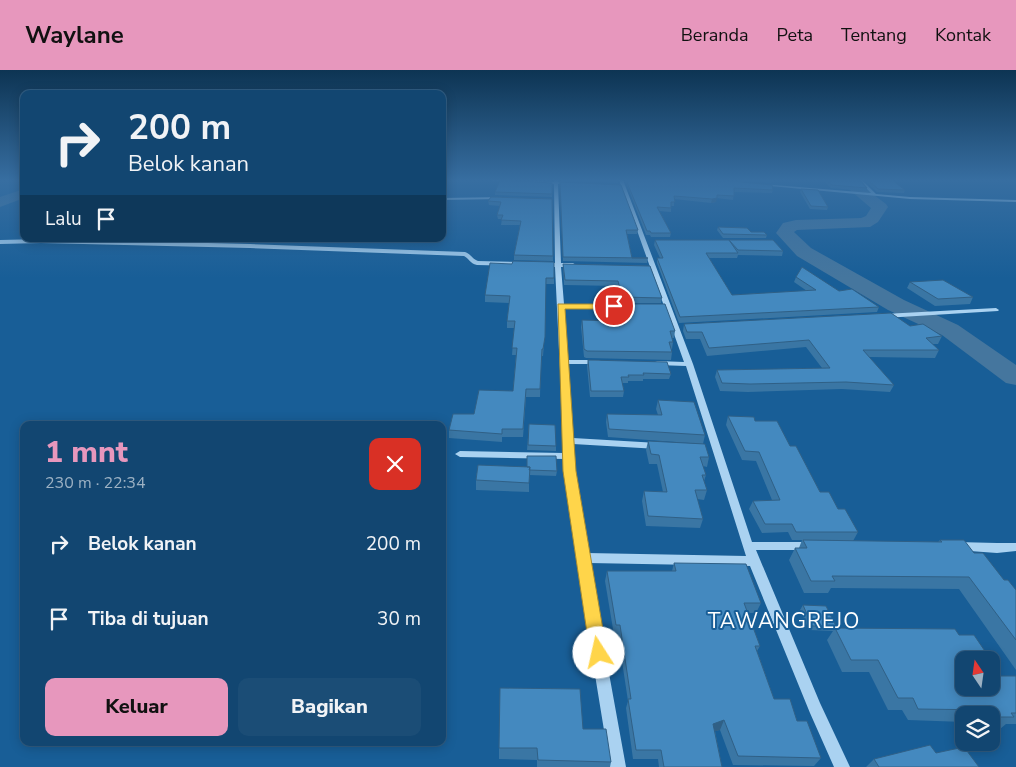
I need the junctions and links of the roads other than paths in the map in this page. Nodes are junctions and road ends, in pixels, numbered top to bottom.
1 (552, 213) edge
2 (634, 213) edge
3 (0, 242) edge
4 (20, 242) edge
5 (81, 242) edge
6 (531, 264) edge
7 (540, 264) edge
8 (558, 265) junction
9 (577, 265) edge
10 (561, 306) junction
11 (639, 306) edge
12 (996, 310) dead end
13 (876, 316) edge
14 (564, 362) junction
15 (612, 362) edge
16 (651, 363) edge
17 (689, 364) junction
18 (568, 441) junction
19 (666, 446) edge
20 (460, 454) dead end
21 (569, 456) junction
22 (748, 546) junction
23 (824, 546) edge
24 (949, 546) edge
25 (1016, 547) edge
26 (582, 558) junction
27 (755, 561) junction
28 (618, 767) edge
29 (842, 767) edge

1 - 8 street
2 - 17 street
3 - 4 street
5 - 6 street
7 - 8 street
8 - 9 street
8 - 10 street
10 - 11 street
10 - 14 street
12 - 13 street
14 - 15 street
14 - 18 street
16 - 17 street
17 - 22 street
18 - 19 street
18 - 21 street
20 - 21 street
21 - 26 street
22 - 23 street
22 - 27 street
24 - 25 street
26 - 27 street
26 - 28 street
27 - 29 street

